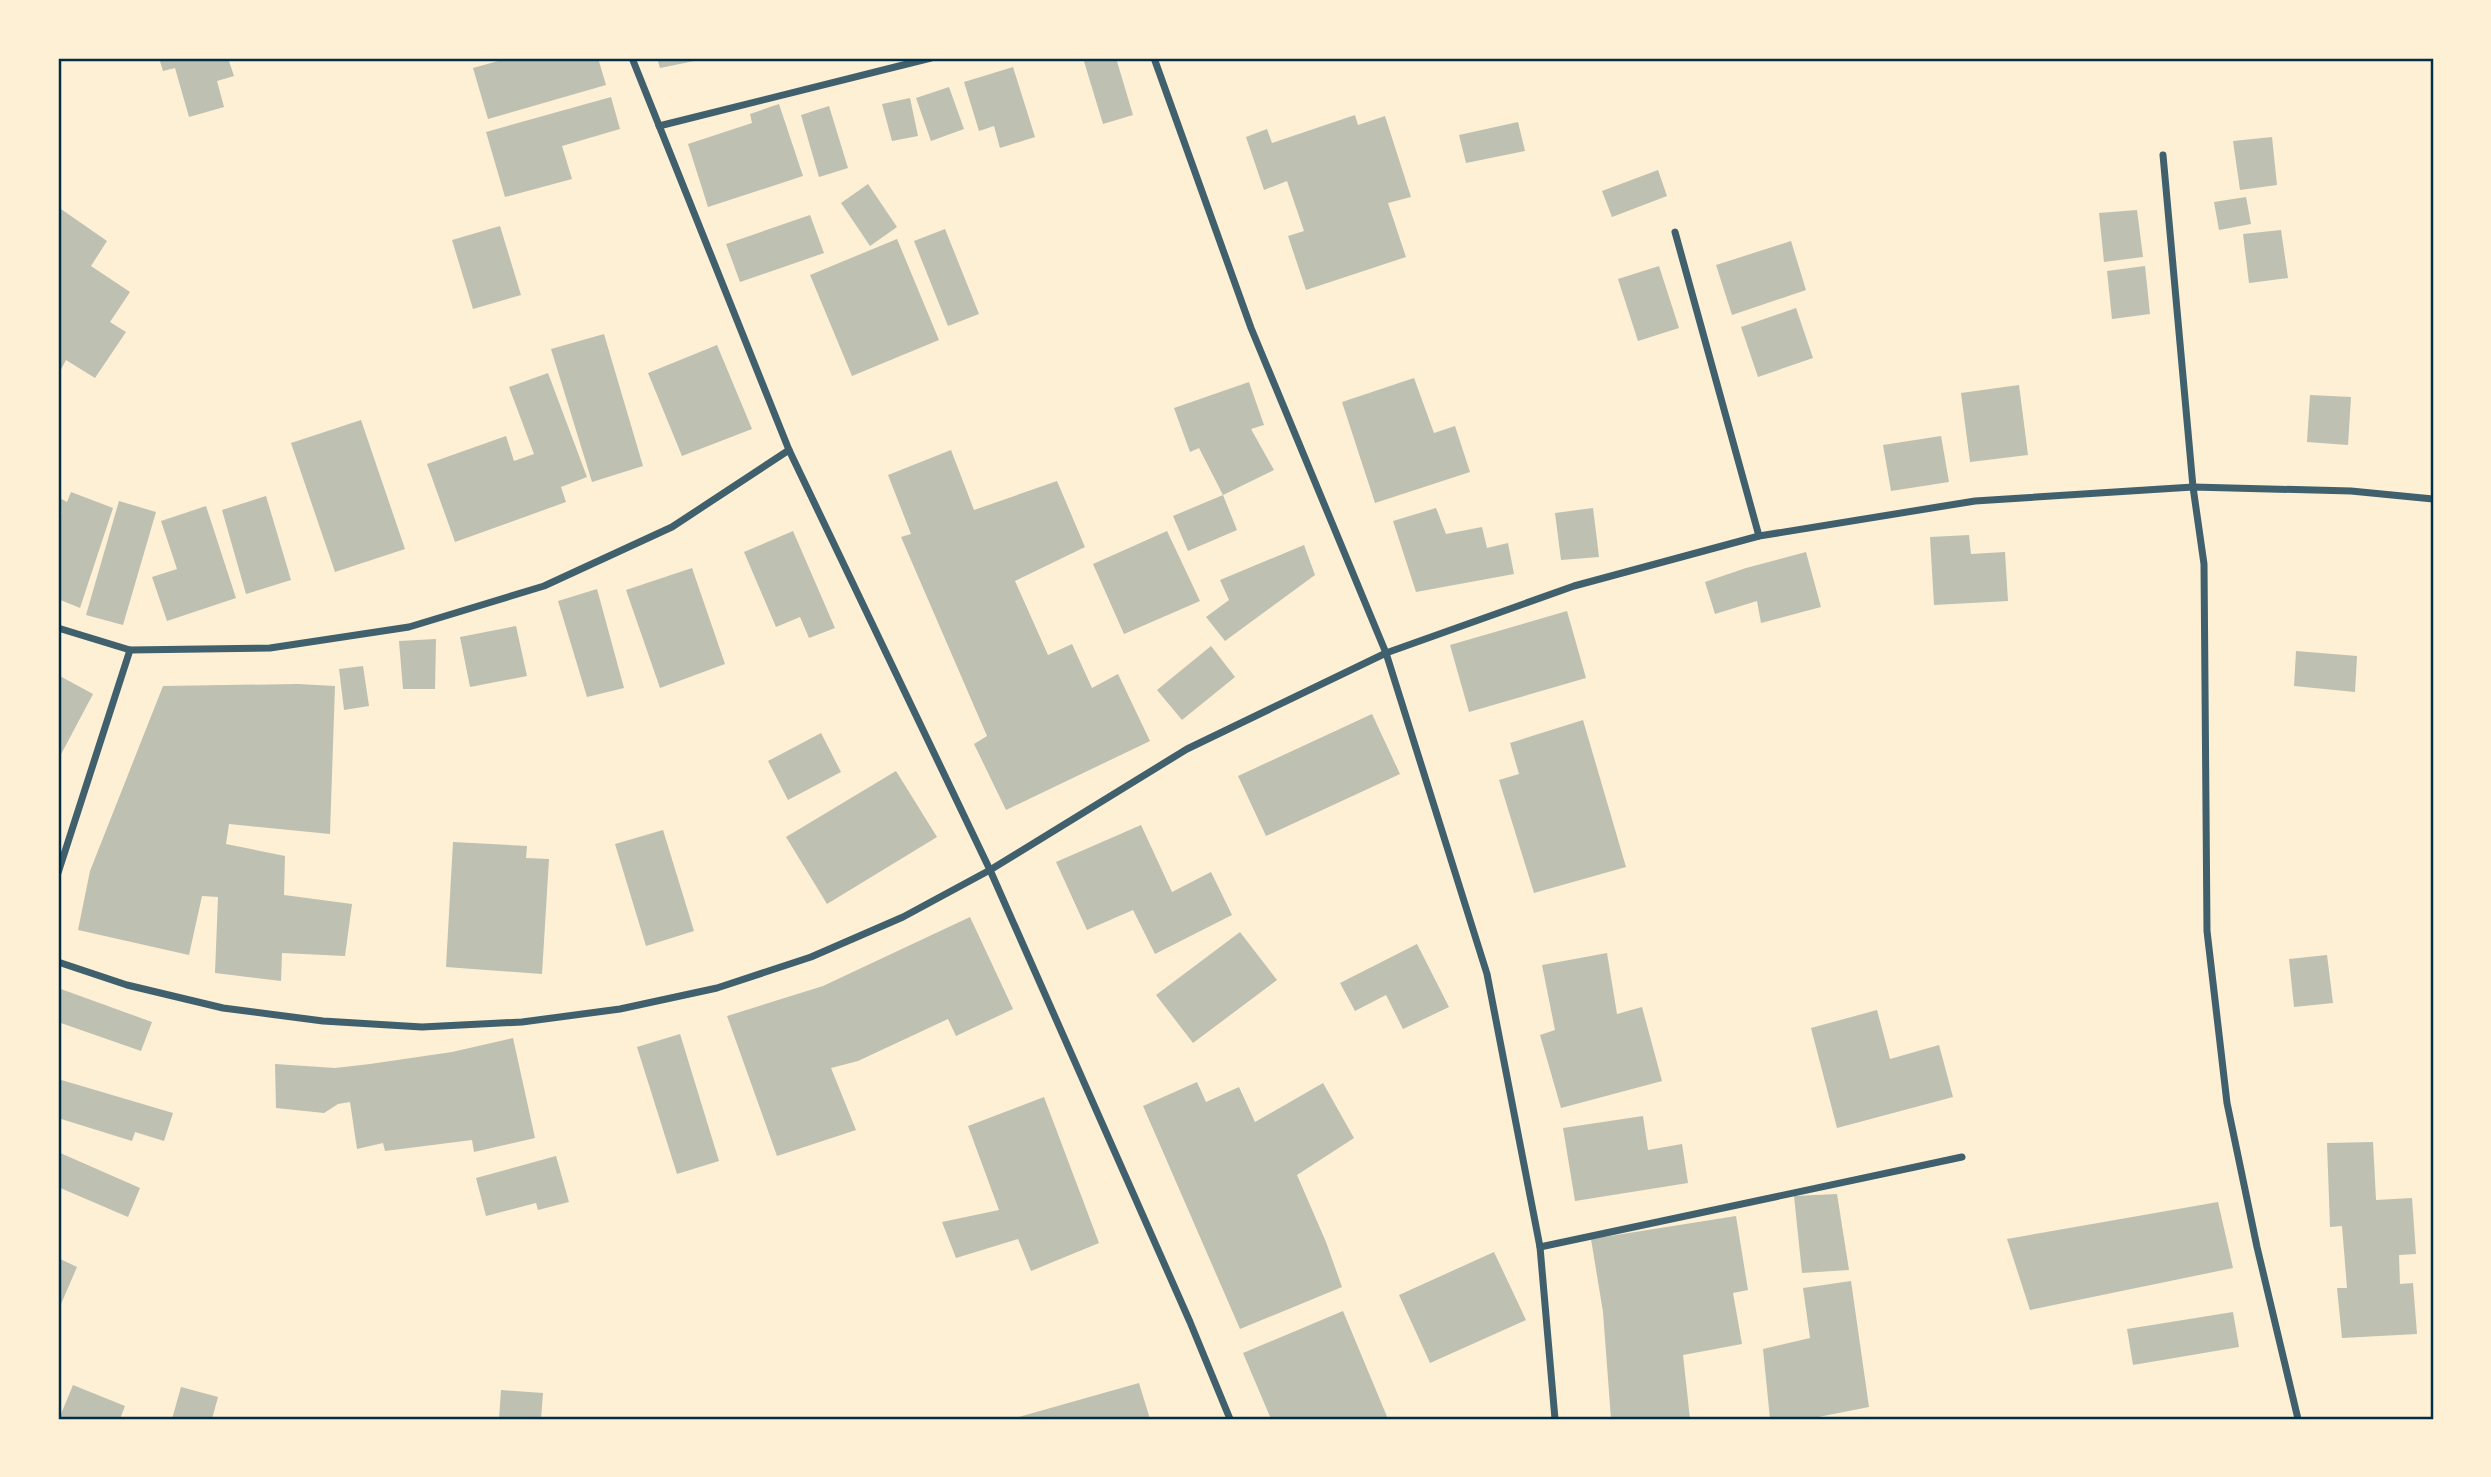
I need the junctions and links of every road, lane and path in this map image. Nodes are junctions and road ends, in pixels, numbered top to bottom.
1 (632, 58) edge
2 (931, 58) edge
3 (1154, 58) edge
4 (659, 126) junction
5 (2163, 155) dead end
6 (1675, 232) dead end
7 (789, 450) junction
8 (2193, 487) junction
9 (2433, 499) edge
10 (1759, 536) junction
11 (58, 628) edge
12 (130, 650) junction
13 (1387, 653) junction
14 (990, 870) junction
15 (58, 873) edge
16 (58, 962) edge
17 (1962, 1157) dead end
18 (1540, 1247) junction
19 (1230, 1419) edge
20 (1555, 1419) edge
21 (2298, 1419) edge

1 - 4 street
2 - 4 street
3 - 13 street
4 - 7 street
5 - 8 street
6 - 10 street
7 - 12 street
7 - 14 street
8 - 9 street
8 - 10 street
8 - 21 street
10 - 13 street
11 - 12 street
12 - 15 street
13 - 14 street
13 - 18 street
14 - 16 street
14 - 19 street
17 - 18 street
18 - 20 street

